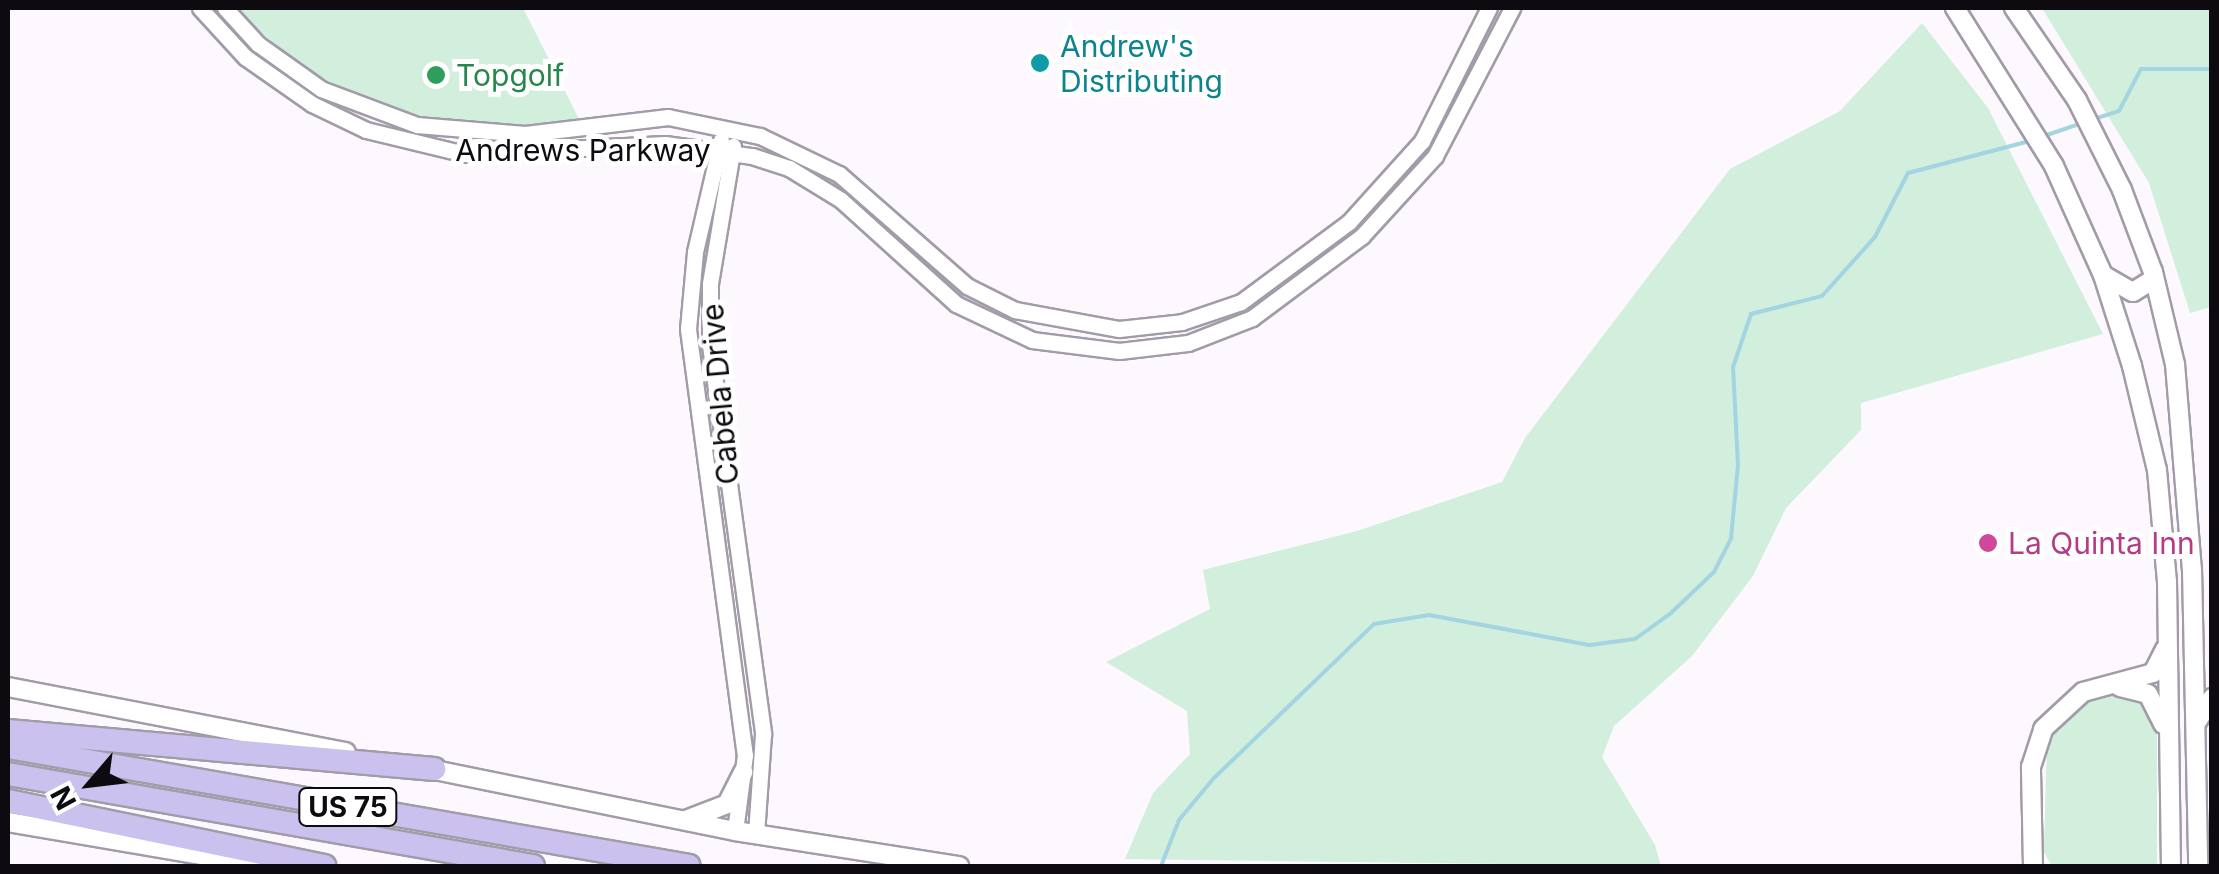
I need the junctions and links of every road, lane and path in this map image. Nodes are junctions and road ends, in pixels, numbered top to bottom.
1 (200, 8) edge
2 (225, 8) edge
3 (1490, 8) edge
4 (1512, 8) edge
5 (1955, 8) edge
6 (2014, 8) edge
7 (1472, 51) junction
8 (1490, 60) junction
9 (322, 89) junction
10 (312, 104) junction
11 (728, 128) junction
12 (716, 149) junction
13 (735, 152) junction
14 (1349, 222) junction
15 (1362, 236) junction
16 (897, 254) junction
17 (2103, 274) junction
18 (2154, 279) junction
19 (1000, 303) junction
20 (1118, 329) junction
21 (1119, 352) junction
22 (2185, 437) junction
23 (2150, 443) junction
24 (2168, 629) junction
25 (2192, 630) junction
26 (2212, 668) edge
27 (2110, 685) junction
28 (8, 687) edge
29 (2212, 698) edge
30 (2196, 724) junction
31 (8, 732) edge
32 (2168, 743) junction
33 (8, 747) edge
34 (434, 769) junction
35 (743, 772) junction
36 (8, 774) edge
37 (8, 800) edge
38 (682, 821) junction
39 (8, 822) edge
40 (735, 831) junction
41 (756, 835) junction
42 (266, 866) edge
43 (324, 866) edge
44 (532, 866) edge
45 (689, 866) edge
46 (959, 866) edge
47 (2033, 866) edge
48 (2171, 866) edge
49 (2198, 866) edge

1 - 10 street, Andrews Parkway
2 - 9 street, Andrews Parkway
3 - 7 street, Andrews Parkway
4 - 8 street, Andrews Parkway
5 - 17 main road
6 - 18 main road
7 - 8 street
7 - 14 street, Andrews Parkway
8 - 15 street, Andrews Parkway
9 - 10 street
9 - 11 street, Andrews Parkway
10 - 12 street, Andrews Parkway
11 - 12 street, Cabela Drive
11 - 13 street, Cabela Drive
11 - 19 street, Andrews Parkway
12 - 13 street, Andrews Parkway
12 - 35 street, Cabela Drive
13 - 16 street, Andrews Parkway
13 - 41 street, Cabela Drive
14 - 15 street
14 - 20 street, Andrews Parkway
15 - 21 street, Andrews Parkway
16 - 19 street
16 - 21 street, Andrews Parkway
17 - 18 main road
17 - 23 main road
18 - 22 main road
19 - 20 street, Andrews Parkway
20 - 21 street
22 - 23 main road
22 - 25 main road
23 - 24 main road
24 - 27 main road
24 - 32 main road
25 - 26 main road
25 - 30 main road
27 - 32 main road
27 - 47 main road
28 - 34 main road
29 - 30 main road
30 - 49 main road
31 - 34 highway
32 - 48 main road
33 - 45 highway, US 75
34 - 38 main road
35 - 38 main road
35 - 40 street, Cabela Drive
36 - 44 highway, US 75
37 - 43 highway
38 - 40 main road
39 - 42 main road
40 - 41 main road
41 - 46 main road

